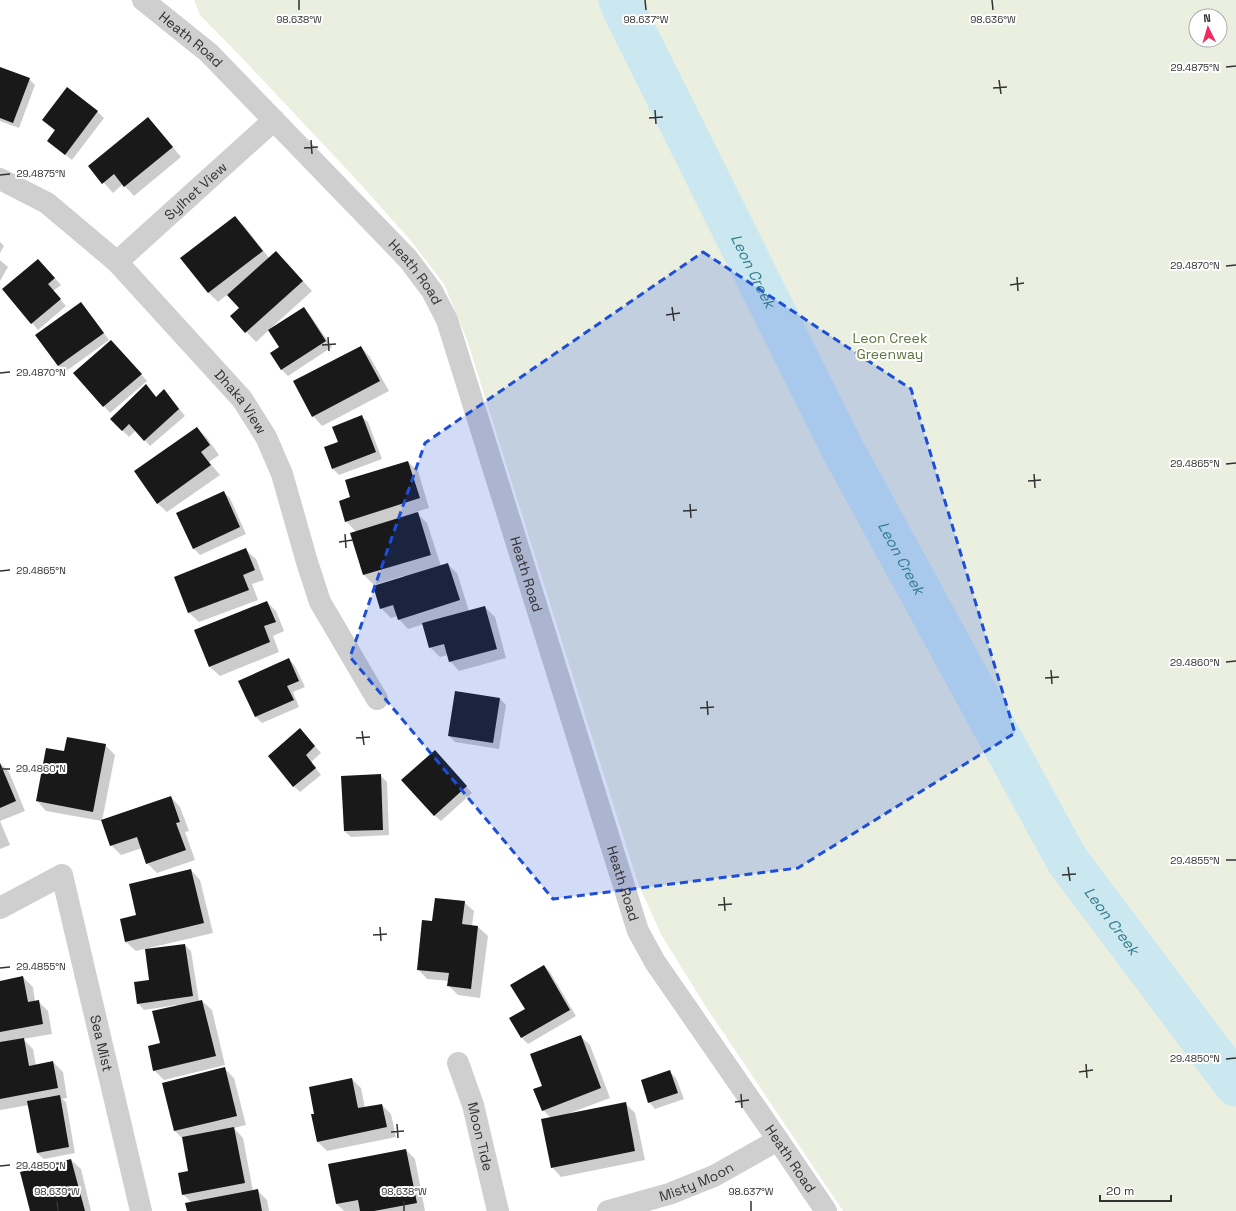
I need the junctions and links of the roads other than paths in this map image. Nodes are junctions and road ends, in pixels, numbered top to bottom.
1 (143, 0) edge
2 (274, 120) junction
3 (0, 179) edge
4 (117, 262) junction
5 (377, 699) dead end
6 (0, 908) edge
7 (458, 1063) dead end
8 (778, 1140) junction
9 (141, 1211) edge
10 (498, 1211) edge
11 (608, 1211) edge
12 (826, 1211) edge

1 - 2 street, Heath Road
2 - 4 street, Sylhet View
2 - 8 street, Heath Road
3 - 4 street, Dhaka View
4 - 5 street, Dhaka View
6 - 9 street, Sea Mist
7 - 10 street, Moon Tide
8 - 11 street, Misty Moon
8 - 12 street, Heath Road

